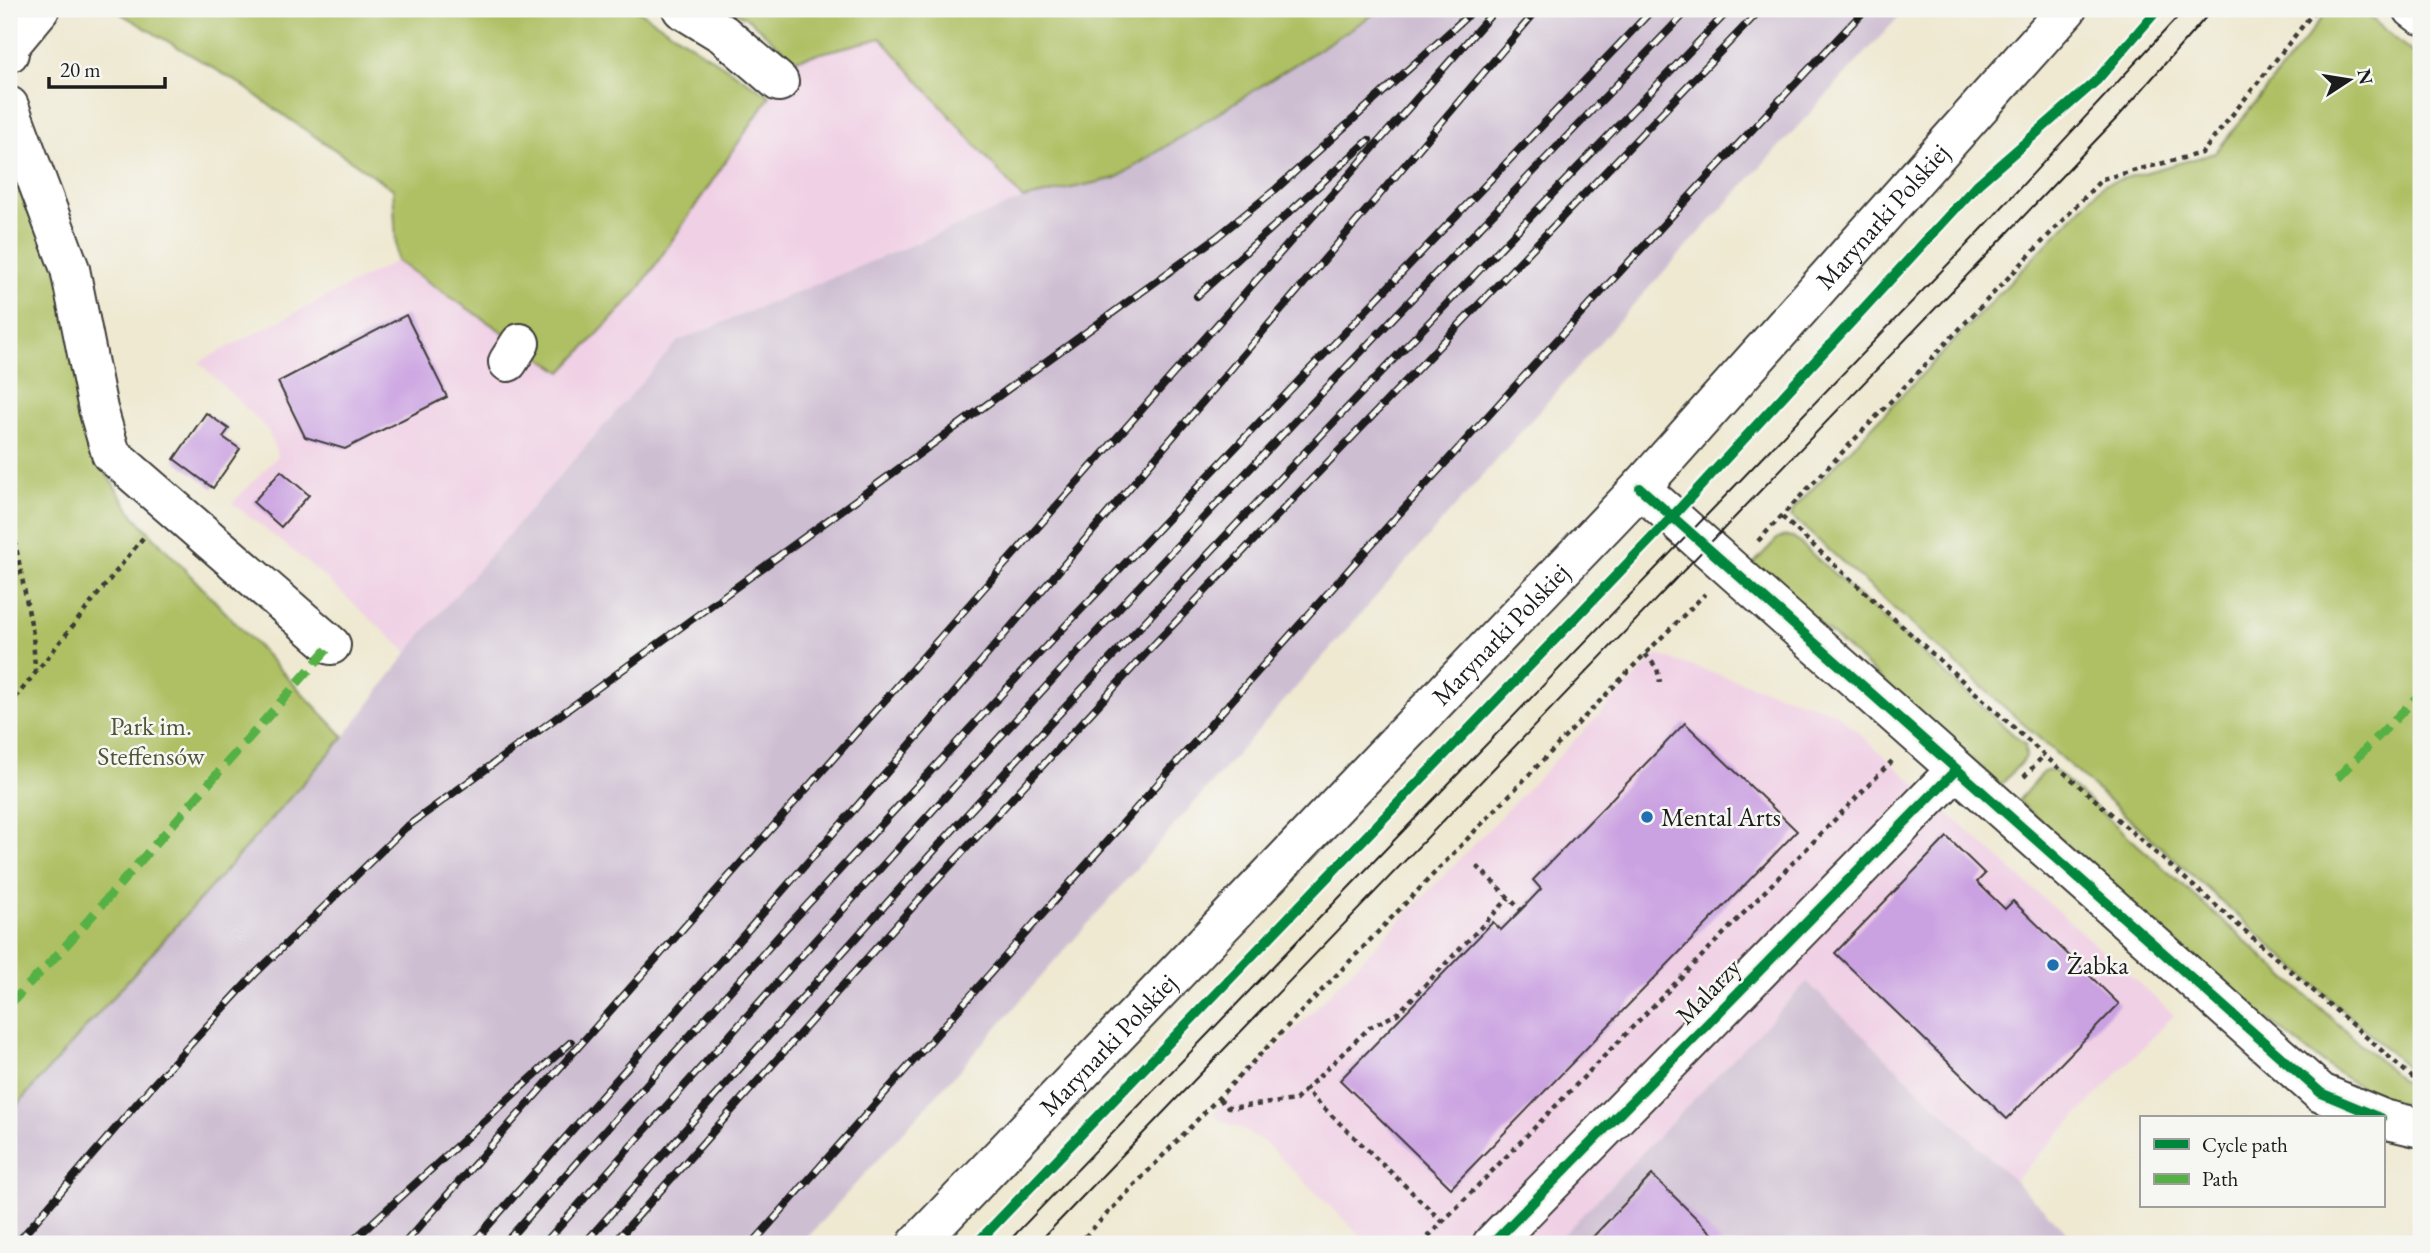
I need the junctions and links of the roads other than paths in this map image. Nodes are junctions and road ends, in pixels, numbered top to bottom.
1 (40, 9) edge
2 (682, 9) edge
3 (2067, 9) edge
4 (2413, 9) edge
5 (2421, 15) edge
6 (9, 52) edge
7 (779, 82) dead end
8 (9, 106) edge
9 (1640, 488) junction
10 (331, 645) dead end
11 (1956, 769) junction
12 (2375, 1116) edge
13 (2384, 1119) edge
14 (2421, 1128) edge
15 (917, 1244) edge
16 (1492, 1244) edge

1 - 6 street
2 - 7 street
3 - 9 street, Marynarki Polskiej
4 - 5 street
8 - 10 street
9 - 11 street
9 - 15 street, Marynarki Polskiej
11 - 12 street
11 - 16 street, Malarzy
13 - 14 street

